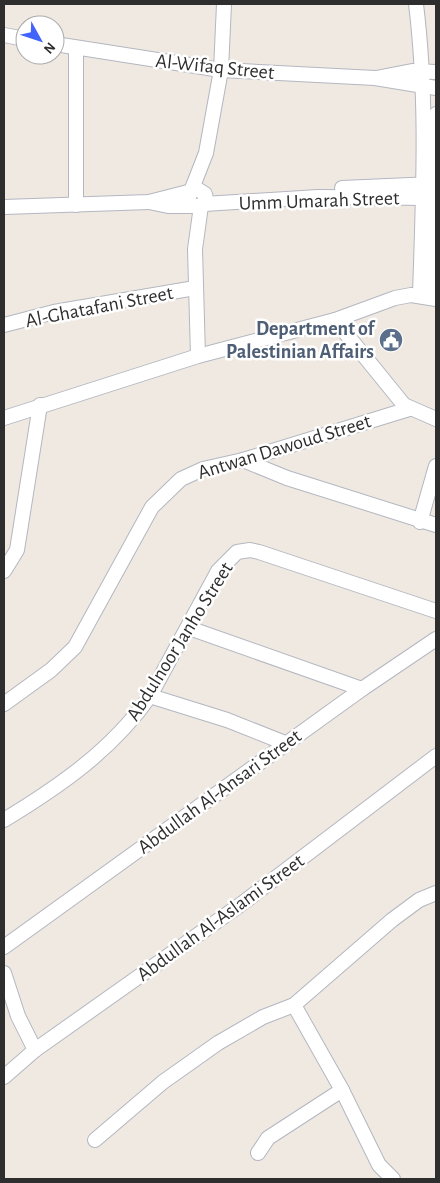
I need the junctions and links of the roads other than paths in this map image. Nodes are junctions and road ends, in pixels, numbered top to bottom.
1 (224, 4) edge
2 (416, 4) edge
3 (65, 46) edge
4 (76, 48) junction
5 (220, 70) junction
6 (433, 73) edge
7 (375, 78) junction
8 (430, 87) edge
9 (436, 114) edge
10 (428, 191) junction
11 (198, 199) junction
12 (76, 205) junction
13 (4, 207) edge
14 (434, 249) edge
15 (194, 288) junction
16 (429, 297) edge
17 (335, 320) junction
18 (4, 325) edge
19 (198, 356) junction
20 (40, 405) junction
21 (409, 409) junction
22 (4, 418) edge
23 (436, 419) edge
24 (243, 460) junction
25 (436, 466) edge
26 (420, 522) junction
27 (436, 525) edge
28 (4, 571) edge
29 (436, 611) edge
30 (189, 628) junction
31 (436, 639) edge
32 (362, 689) junction
33 (150, 696) junction
34 (4, 704) edge
35 (285, 743) junction
36 (436, 756) edge
37 (4, 820) edge
38 (436, 893) edge
39 (4, 948) edge
40 (4, 972) edge
41 (294, 1005) junction
42 (35, 1050) junction
43 (4, 1077) edge
44 (342, 1090) junction
45 (95, 1140) dead end
46 (258, 1153) dead end
47 (393, 1179) edge

1 - 5 street
2 - 6 street
3 - 4 street, Al-Wifaq Street
4 - 5 street, Al-Wifaq Street
4 - 12 street
5 - 7 street, Al-Wifaq Street
5 - 11 street
6 - 7 street, Al-Wifaq Street
6 - 8 street
7 - 8 street, Al-Wifaq Street
8 - 10 street
9 - 10 street
10 - 11 street, Umm Umarah Street
10 - 14 street
10 - 16 street
11 - 12 street, Umm Umarah Street
11 - 15 street
12 - 13 street, Umm Umarah Street
14 - 16 street
15 - 18 street, Al-Ghatafani Street
15 - 19 street
16 - 17 street
17 - 19 street
17 - 21 street
19 - 20 street
20 - 22 street
20 - 28 street
21 - 23 street
21 - 24 street, Antwan Dawoud Street
24 - 26 street
24 - 34 street, Antwan Dawoud Street
25 - 26 street
26 - 27 street
29 - 30 street, Abdulnoor Janho Street
30 - 32 street
30 - 33 street, Abdulnoor Janho Street
31 - 32 street, Abdullah Al-Ansari Street
32 - 35 street, Abdullah Al-Ansari Street
33 - 35 street
33 - 37 street, Abdulnoor Janho Street
35 - 39 street, Abdullah Al-Ansari Street
36 - 42 street, Abdullah Al-Aslami Street
38 - 41 street
40 - 42 street
41 - 44 street
41 - 45 street
42 - 43 street, Abdullah Al-Aslami Street
44 - 46 street
44 - 47 street

